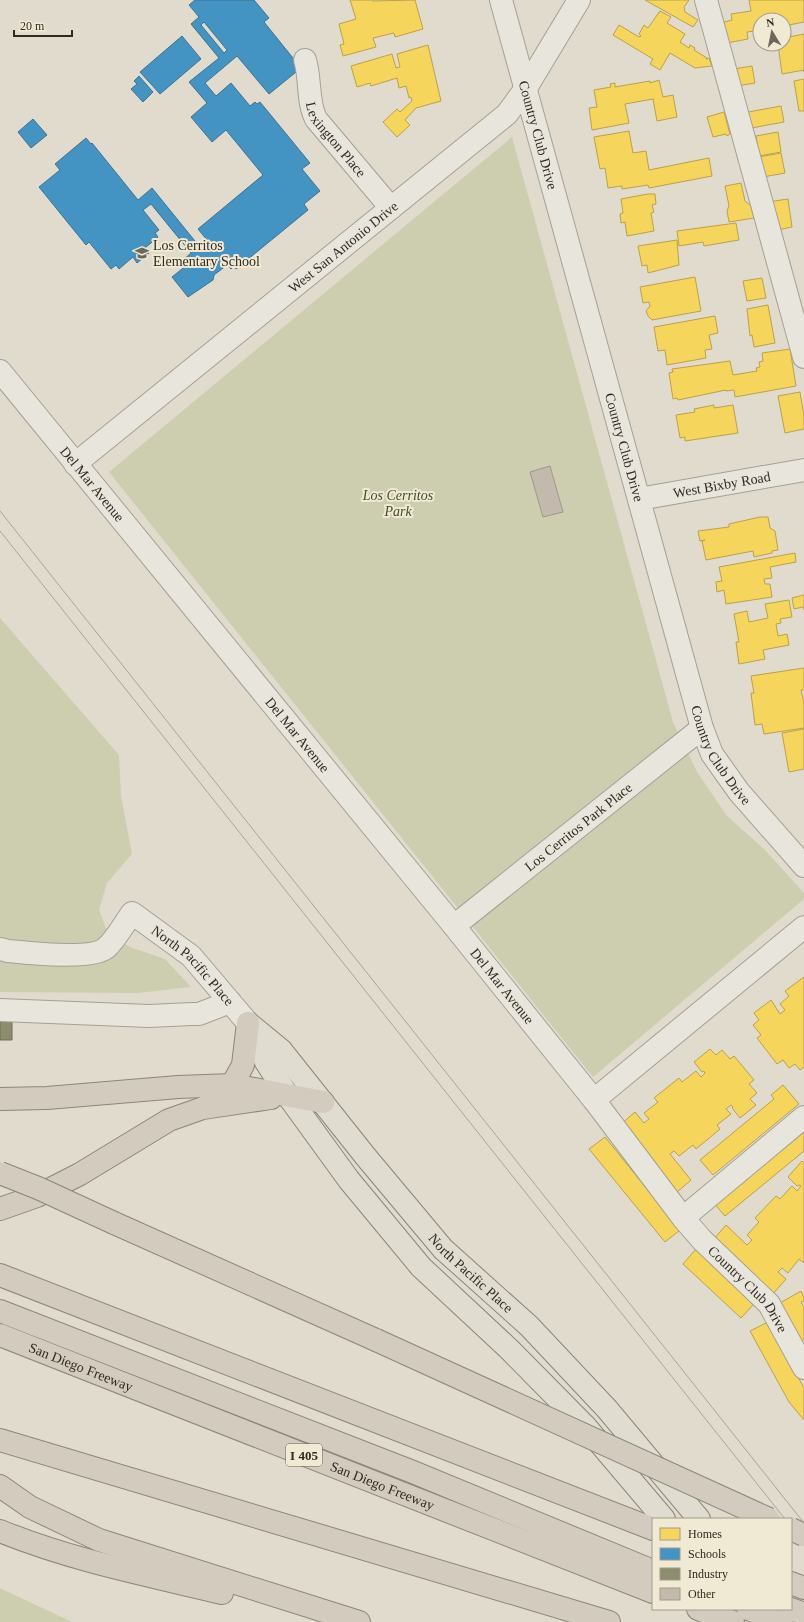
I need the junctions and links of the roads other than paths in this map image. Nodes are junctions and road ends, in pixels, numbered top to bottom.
1 (501, 0) edge
2 (579, 0) edge
3 (706, 0) edge
4 (305, 60) dead end
5 (526, 88) junction
6 (390, 208) junction
7 (804, 357) edge
8 (0, 371) edge
9 (75, 464) junction
10 (804, 470) edge
11 (639, 498) junction
12 (702, 728) junction
13 (804, 866) edge
14 (454, 926) junction
15 (804, 927) edge
16 (0, 949) edge
17 (230, 1002) junction
18 (0, 1010) edge
19 (248, 1023) junction
20 (233, 1085) junction
21 (288, 1096) junction
22 (0, 1099) edge
23 (594, 1100) junction
24 (323, 1102) junction
25 (220, 1105) junction
26 (804, 1117) edge
27 (0, 1173) edge
28 (0, 1209) edge
29 (683, 1218) junction
30 (0, 1275) edge
31 (0, 1298) edge
32 (0, 1311) edge
33 (0, 1334) edge
34 (804, 1368) edge
35 (0, 1440) edge
36 (0, 1486) edge
37 (663, 1518) edge
38 (698, 1518) edge
39 (768, 1518) edge
40 (652, 1529) edge
41 (792, 1529) edge
42 (0, 1531) edge
43 (804, 1535) edge
44 (652, 1555) edge
45 (652, 1571) edge
46 (792, 1583) edge
47 (804, 1588) edge
48 (652, 1592) edge
49 (792, 1609) edge
50 (701, 1610) edge
51 (741, 1610) edge
52 (751, 1610) edge
53 (776, 1610) edge
54 (804, 1614) edge
55 (345, 1622) edge
56 (359, 1622) edge
57 (609, 1622) edge
58 (733, 1622) edge
59 (750, 1622) edge
60 (781, 1622) edge
61 (786, 1622) edge

1 - 5 street, Country Club Drive
2 - 5 street, West San Antonio Drive
3 - 7 street
4 - 6 street, Lexington Place
5 - 6 street, West San Antonio Drive
5 - 11 street, Country Club Drive
6 - 9 street, West San Antonio Drive
8 - 9 street, Del Mar Avenue
9 - 14 street, Del Mar Avenue
10 - 11 street, West Bixby Road
11 - 12 street, Country Club Drive
12 - 13 street, Country Club Drive
12 - 14 street, Los Cerritos Park Place
14 - 23 street, Del Mar Avenue
15 - 23 street
16 - 17 street, North Pacific Place
17 - 18 street
17 - 19 street, North Pacific Place
19 - 20 highway
19 - 21 main road, North Pacific Place
19 - 24 main road, North Pacific Place
20 - 21 highway
20 - 22 highway
20 - 25 highway
21 - 24 highway
21 - 25 highway
21 - 37 main road, North Pacific Place
23 - 29 street, Country Club Drive
24 - 38 main road, North Pacific Place
25 - 28 highway
26 - 29 street
27 - 39 highway, bridge
29 - 34 street, Country Club Drive
30 - 40 highway
31 - 44 highway
32 - 45 highway
33 - 48 highway, San Diego Freeway / I 405
35 - 57 highway
36 - 56 highway
41 - 43 highway, bridge
42 - 55 highway
46 - 47 highway
49 - 54 highway
50 - 58 highway
51 - 59 main road
52 - 60 highway
53 - 61 main road

